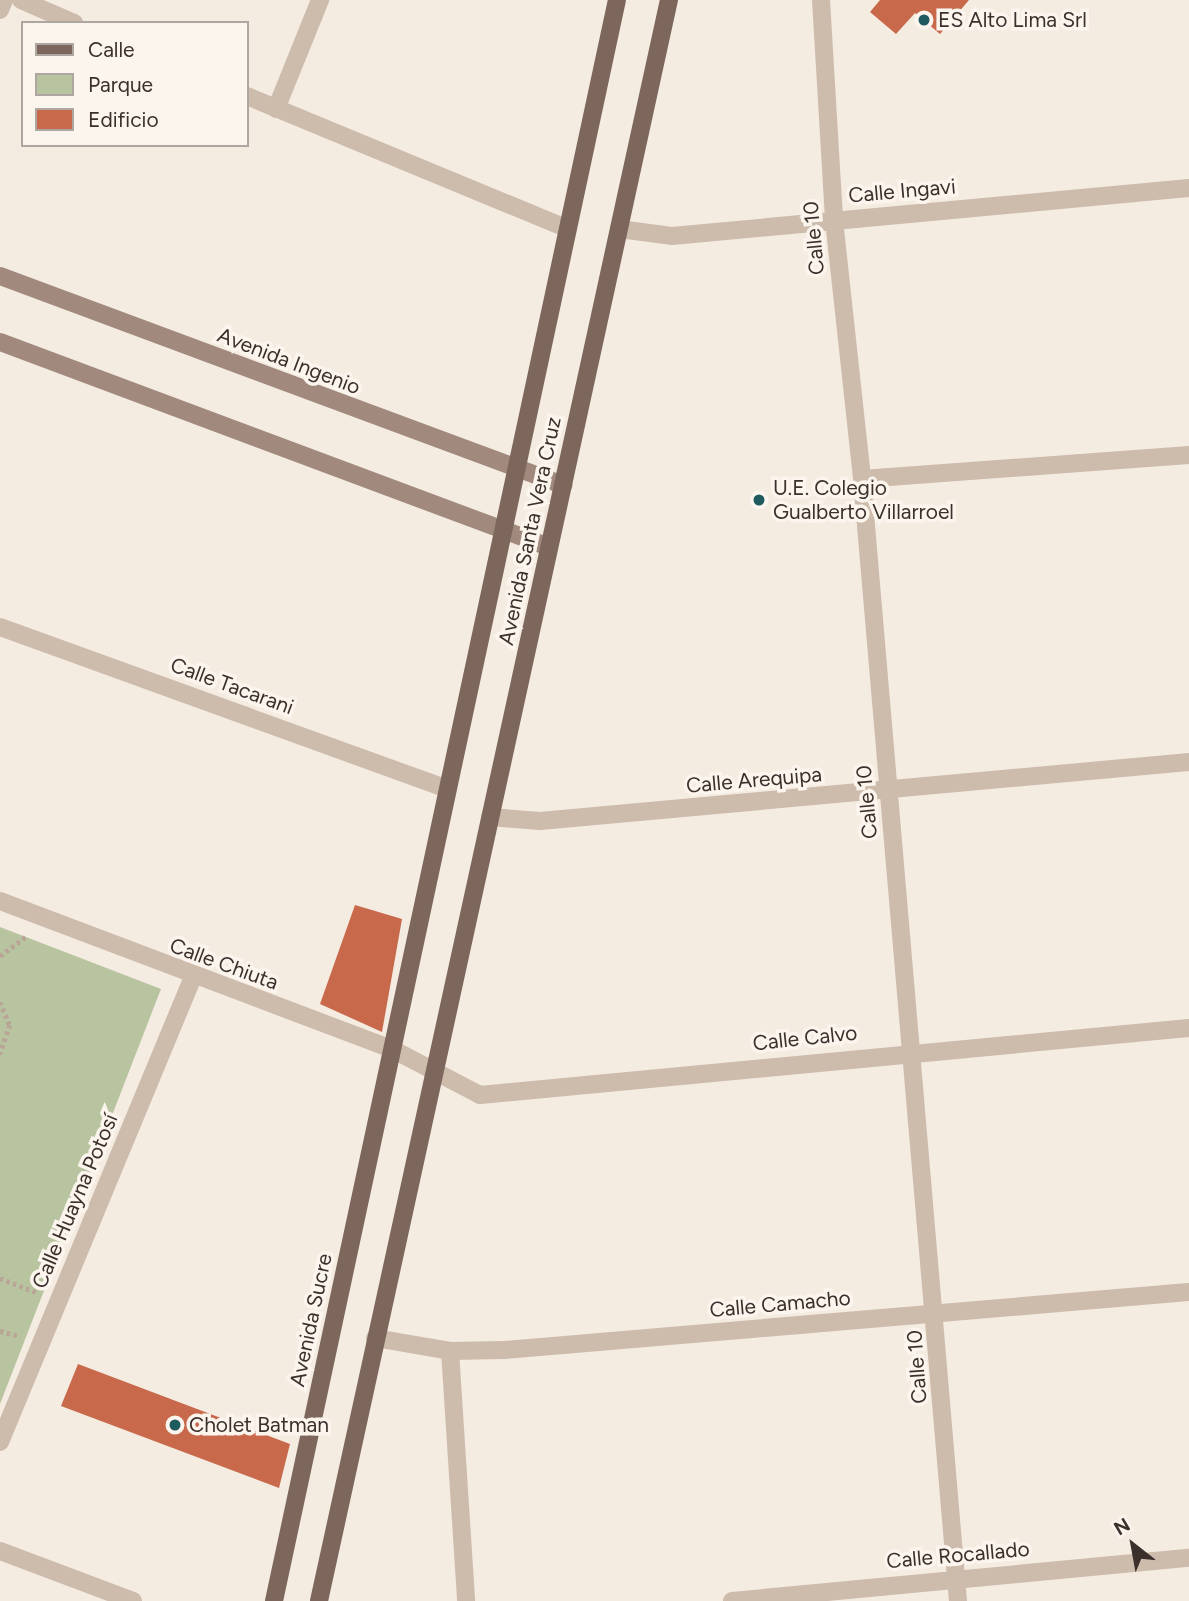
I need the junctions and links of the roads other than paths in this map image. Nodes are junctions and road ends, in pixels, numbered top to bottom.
1 (4, 0) edge
2 (21, 0) edge
3 (320, 0) edge
4 (617, 0) edge
5 (669, 0) edge
6 (821, 0) edge
7 (0, 10) edge
8 (69, 21) edge
9 (248, 96) edge
10 (276, 109) junction
11 (1189, 188) edge
12 (834, 220) junction
13 (568, 229) junction
14 (619, 229) junction
15 (0, 276) edge
16 (0, 342) edge
17 (1189, 455) edge
18 (516, 471) junction
19 (862, 479) junction
20 (563, 485) junction
21 (502, 533) junction
22 (549, 547) junction
23 (0, 627) edge
24 (1189, 762) edge
25 (447, 789) junction
26 (889, 791) junction
27 (490, 817) junction
28 (0, 901) edge
29 (193, 977) junction
30 (1189, 1028) edge
31 (392, 1049) junction
32 (912, 1049) junction
33 (432, 1071) junction
34 (1189, 1292) edge
35 (936, 1315) junction
36 (374, 1338) junction
37 (450, 1351) junction
38 (0, 1442) edge
39 (0, 1551) edge
40 (1189, 1558) edge
41 (956, 1577) junction
42 (133, 1601) edge
43 (274, 1601) edge
44 (319, 1601) edge
45 (466, 1601) edge
46 (732, 1601) edge
47 (958, 1601) edge

1 - 7 street
2 - 8 street
3 - 10 street
4 - 13 main road, Avenida Santa Vera Cruz
5 - 14 main road, Avenida Santa Vera Cruz
6 - 12 street, Calle 10
9 - 10 street
10 - 13 street
11 - 12 street, Calle Ingavi
12 - 14 street, Calle Ingavi
12 - 19 street, Calle 10
13 - 18 main road, Avenida Santa Vera Cruz
14 - 20 main road, Avenida Santa Vera Cruz
15 - 18 street, Avenida Ingenio
16 - 21 street
17 - 19 street
18 - 20 street, Avenida Ingenio
18 - 21 main road, Avenida Santa Vera Cruz
19 - 26 street, Calle 10
20 - 22 main road, Avenida Santa Vera Cruz
21 - 22 street
21 - 25 main road, Avenida Santa Vera Cruz
22 - 27 main road, Avenida Santa Vera Cruz
23 - 25 street, Calle Tacarani
24 - 26 street, Calle Arequipa
25 - 31 main road, Avenida Santa Vera Cruz
26 - 27 street, Calle Arequipa
26 - 32 street, Calle 10
27 - 33 main road, Avenida Santa Vera Cruz
28 - 29 street, Calle Chiuta
29 - 31 street, Calle Chiuta
29 - 38 street, Calle Huayna Potosí
30 - 32 street, Calle Calvo
31 - 33 street, Calle Chiuta
31 - 43 main road, Avenida Sucre
32 - 33 street, Calle Calvo
32 - 35 street, Calle 10
33 - 36 main road
34 - 35 street, Calle Camacho
35 - 37 street, Calle Camacho
35 - 41 street, Calle 10
36 - 37 street, Calle Camacho
36 - 44 main road
37 - 45 street
39 - 42 street
40 - 41 street, Calle Rocallado
41 - 46 street, Calle Rocallado
41 - 47 street, Calle 10

